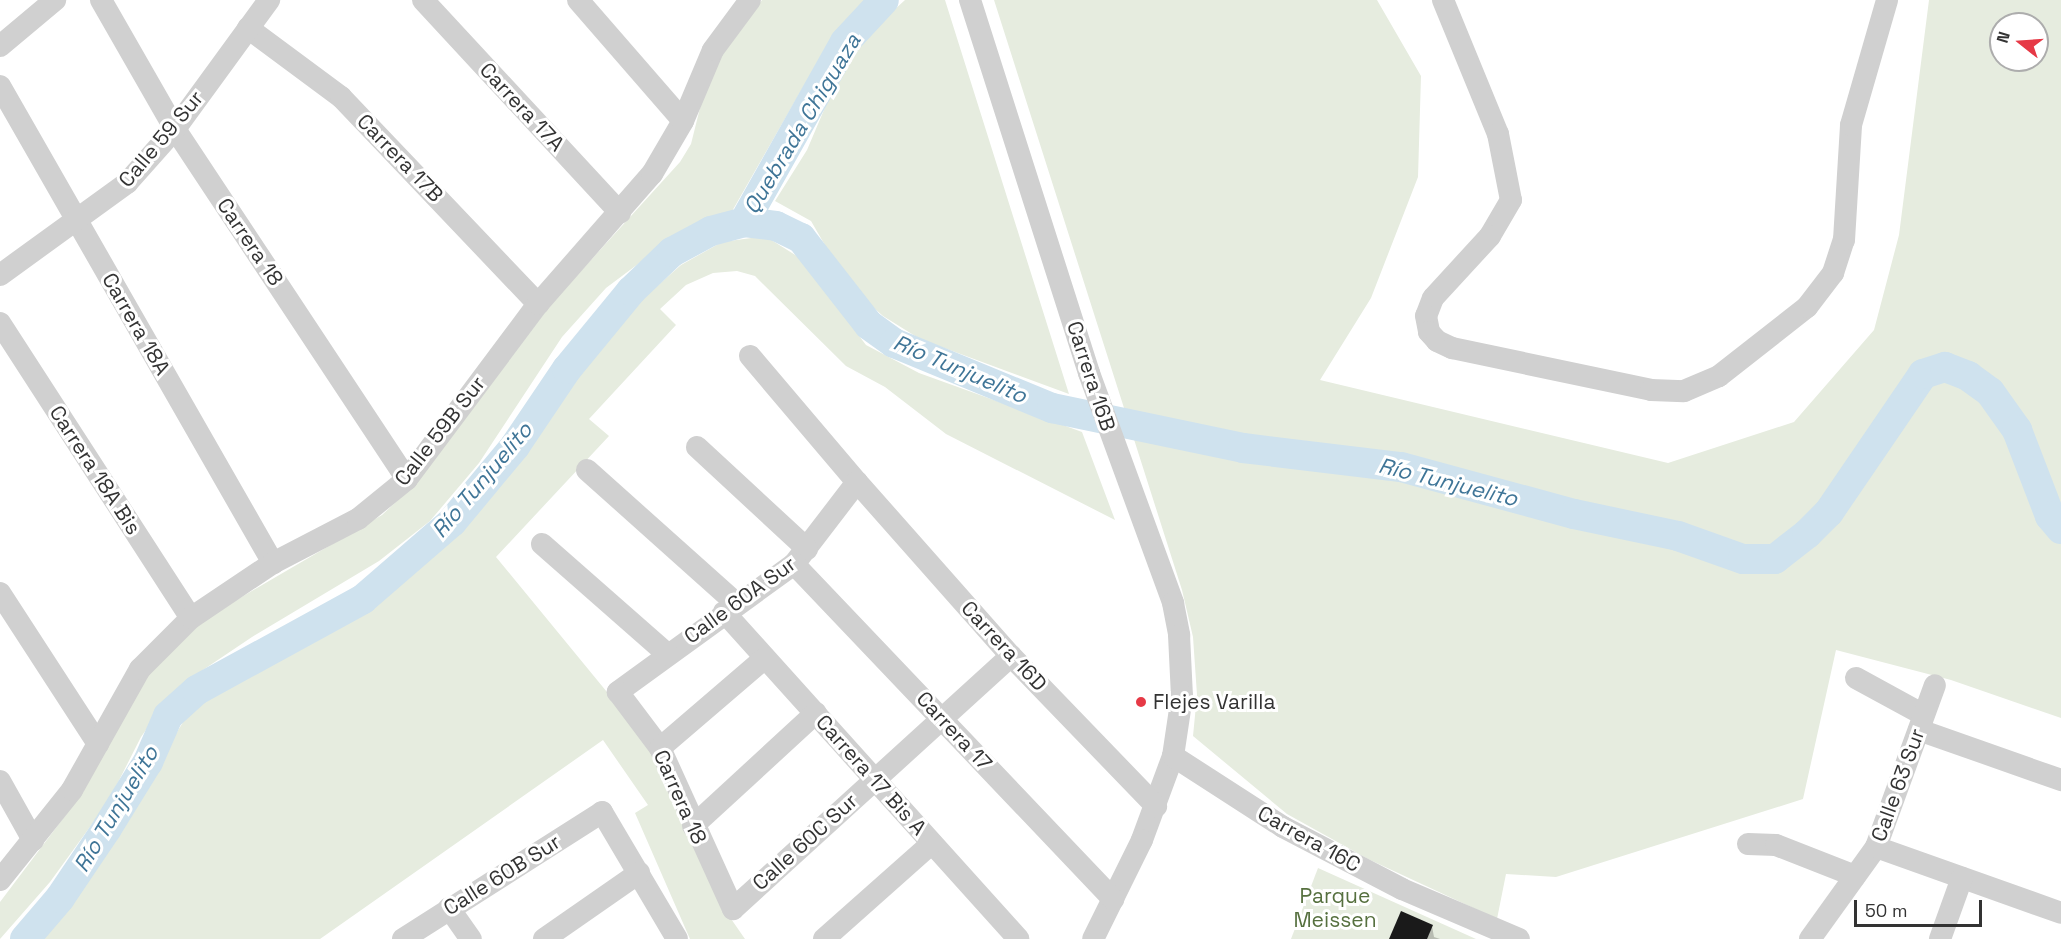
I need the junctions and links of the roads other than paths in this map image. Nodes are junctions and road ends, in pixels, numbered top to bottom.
1 (55, 0) edge
2 (101, 0) edge
3 (269, 0) edge
4 (423, 0) edge
5 (578, 0) edge
6 (750, 0) edge
7 (970, 0) edge
8 (1443, 0) edge
9 (1887, 0) edge
10 (248, 28) junction
11 (0, 46) edge
12 (0, 86) edge
13 (683, 121) junction
14 (175, 129) junction
15 (620, 213) junction
16 (78, 222) junction
17 (0, 274) edge
18 (538, 304) junction
19 (0, 323) edge
20 (750, 356) dead end
21 (697, 447) dead end
22 (587, 470) dead end
23 (407, 480) junction
24 (857, 482) junction
25 (542, 544) dead end
26 (801, 556) junction
27 (273, 563) junction
28 (0, 593) edge
29 (730, 608) junction
30 (191, 618) junction
31 (666, 654) junction
32 (1011, 656) junction
33 (765, 658) junction
34 (1856, 678) dead end
35 (1935, 684) dead end
36 (618, 692) joint
37 (816, 713) junction
38 (943, 719) junction
39 (1922, 722) junction
40 (98, 744) junction
41 (660, 748) junction
42 (1173, 756) junction
43 (875, 779) junction
44 (2061, 780) edge
45 (0, 781) edge
46 (1156, 806) junction
47 (693, 826) junction
48 (33, 840) junction
49 (932, 843) junction
50 (1748, 844) dead end
51 (1876, 847) junction
52 (639, 873) junction
53 (1855, 876) junction
54 (1962, 878) junction
55 (0, 880) edge
56 (1113, 899) junction
57 (449, 908) junction
58 (733, 909) joint
59 (2061, 913) edge
60 (403, 939) edge
61 (471, 939) edge
62 (544, 939) edge
63 (677, 939) edge
64 (824, 939) edge
65 (1018, 939) edge
66 (1093, 939) edge
67 (1519, 939) edge
68 (1810, 939) edge
69 (1940, 939) edge

1 - 11 street
2 - 14 street, Carrera 18
3 - 10 street, Calle 59 Sur
4 - 15 street, Carrera 17A
5 - 13 street
6 - 13 street, Calle 59B Sur
7 - 42 street, Carrera 16B
8 - 9 street
10 - 14 street, Calle 59 Sur
10 - 18 street, Carrera 17B
12 - 16 street, Carrera 18A
13 - 15 street, Calle 59B Sur
14 - 16 street, Calle 59 Sur
14 - 23 street, Carrera 18
15 - 18 street, Calle 59B Sur
16 - 17 street, Calle 59 Sur
16 - 27 street, Carrera 18A
18 - 23 street, Calle 59B Sur
19 - 30 street, Carrera 18A Bis
20 - 24 street
21 - 26 street, Carrera 17
22 - 29 street, Carrera 17 Bis A
23 - 27 street, Calle 59B Sur
24 - 26 street, Calle 60A Sur
24 - 32 street, Carrera 16D
25 - 31 street
26 - 29 street, Calle 60A Sur
26 - 38 street, Carrera 17
27 - 30 street, Calle 59B Sur
28 - 40 street
29 - 31 street, Calle 60A Sur
29 - 33 street, Carrera 17 Bis A
30 - 40 street, Calle 59B Sur
31 - 36 street, Calle 60A Sur
32 - 38 street, Calle 60C Sur
32 - 46 street, Carrera 16D
33 - 37 street, Carrera 17 Bis A
33 - 41 street
34 - 39 street
35 - 39 street, Calle 63 Sur
36 - 41 street, Carrera 18
37 - 43 street, Carrera 17 Bis A
37 - 47 street
38 - 43 street, Calle 60C Sur
38 - 56 street, Carrera 17
39 - 44 street
39 - 51 street, Calle 63 Sur
40 - 48 street, Calle 59B Sur
41 - 47 street, Carrera 18
42 - 46 street, Carrera 16B
42 - 67 street, Carrera 16C
43 - 49 street, Carrera 17 Bis A
43 - 58 street, Calle 60C Sur
45 - 48 street
46 - 56 street, Carrera 16B
47 - 58 street, Carrera 18
48 - 55 street, Calle 59B Sur
49 - 64 street
49 - 65 street, Carrera 17 Bis A
50 - 53 street
51 - 53 street, Calle 63 Sur
51 - 54 street
52 - 57 street, Calle 60B Sur
52 - 62 street
52 - 63 street
53 - 68 street, Calle 63 Sur
54 - 59 street
54 - 69 street
56 - 66 street, Carrera 16B
57 - 60 street, Calle 60B Sur
57 - 61 street

